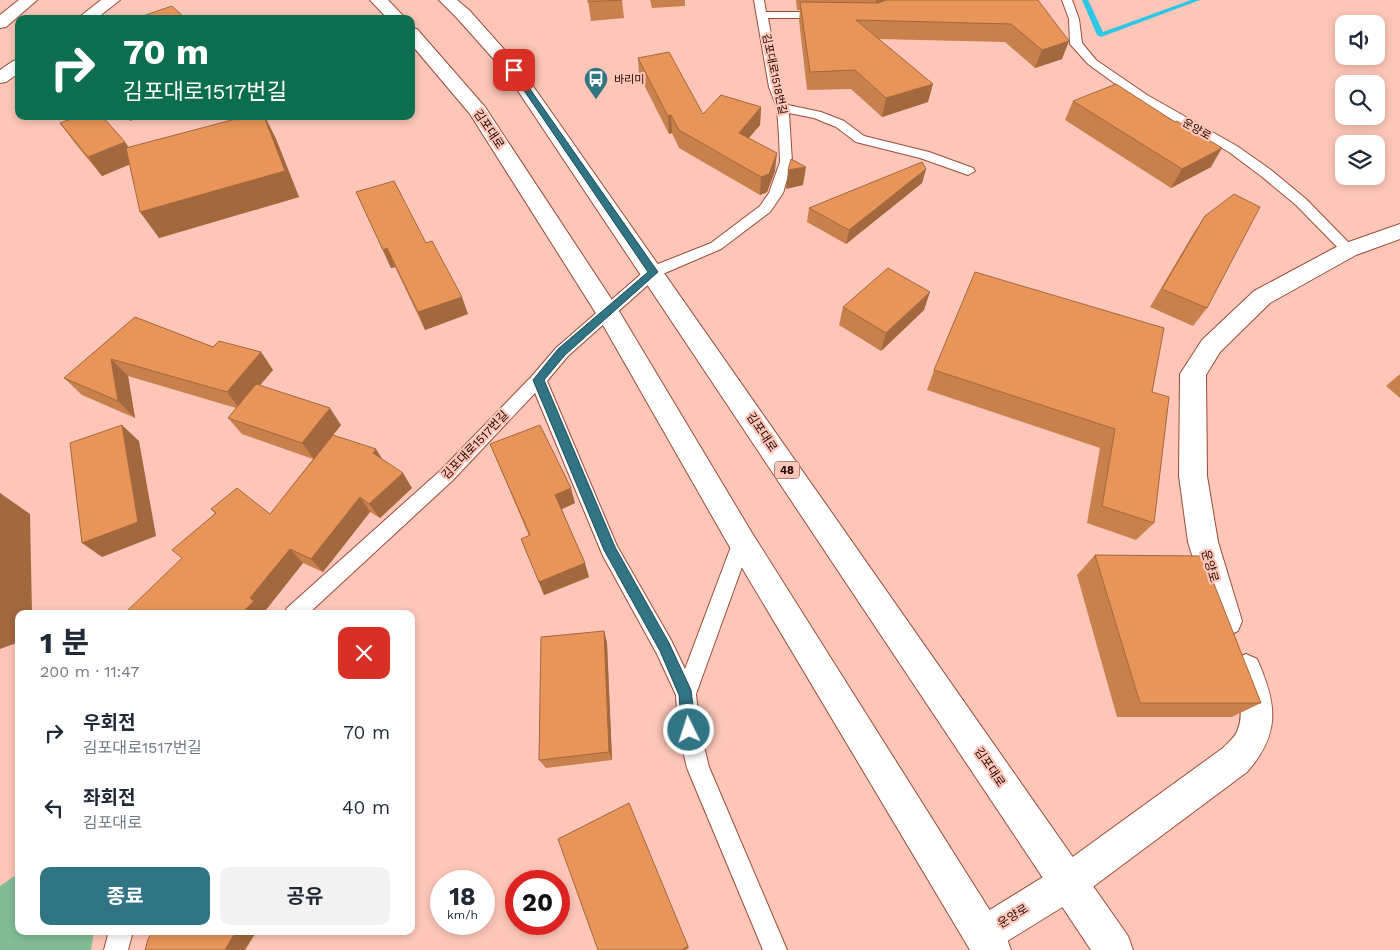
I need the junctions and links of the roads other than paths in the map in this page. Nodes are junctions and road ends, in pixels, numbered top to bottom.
1 (29, 0) edge
2 (112, 0) edge
3 (378, 0) edge
4 (447, 0) edge
5 (759, 0) edge
6 (1067, 0) edge
7 (91, 15) edge
8 (394, 15) edge
9 (763, 15) junction
10 (831, 15) edge
11 (0, 23) edge
12 (415, 38) edge
13 (15, 68) edge
14 (0, 78) edge
15 (784, 108) junction
16 (968, 171) dead end
17 (1400, 230) edge
18 (1348, 250) junction
19 (653, 272) junction
20 (608, 312) junction
21 (538, 380) junction
22 (742, 542) junction
23 (298, 610) edge
24 (686, 694) junction
25 (1068, 882) junction
26 (120, 935) edge
27 (987, 942) edge
28 (116, 950) edge
29 (775, 950) edge
30 (1114, 950) edge

1 - 11 main road
2 - 7 main road
3 - 8 main road
4 - 19 main road, 김포대로 / 48
5 - 9 lane, 김포대로1518번길
6 - 18 lane, 운양로
9 - 10 lane, 김포대로1518번길
9 - 15 lane, 김포대로1518번길
12 - 20 main road, 김포대로
13 - 14 main road
15 - 16 lane
15 - 19 lane, 김포대로1518번길
17 - 18 main road, 운양로
18 - 25 main road, 운양로
19 - 20 lane, 김포대로1517번길
19 - 25 main road, 김포대로 / 48
20 - 21 lane, 김포대로1517번길
20 - 22 main road, 김포대로
21 - 23 lane, 김포대로1517번길
21 - 24 lane
22 - 24 lane
22 - 27 main road, 김포대로
24 - 29 lane
25 - 27 main road, 운양로
25 - 30 main road, 김포대로 / 48
26 - 28 lane

